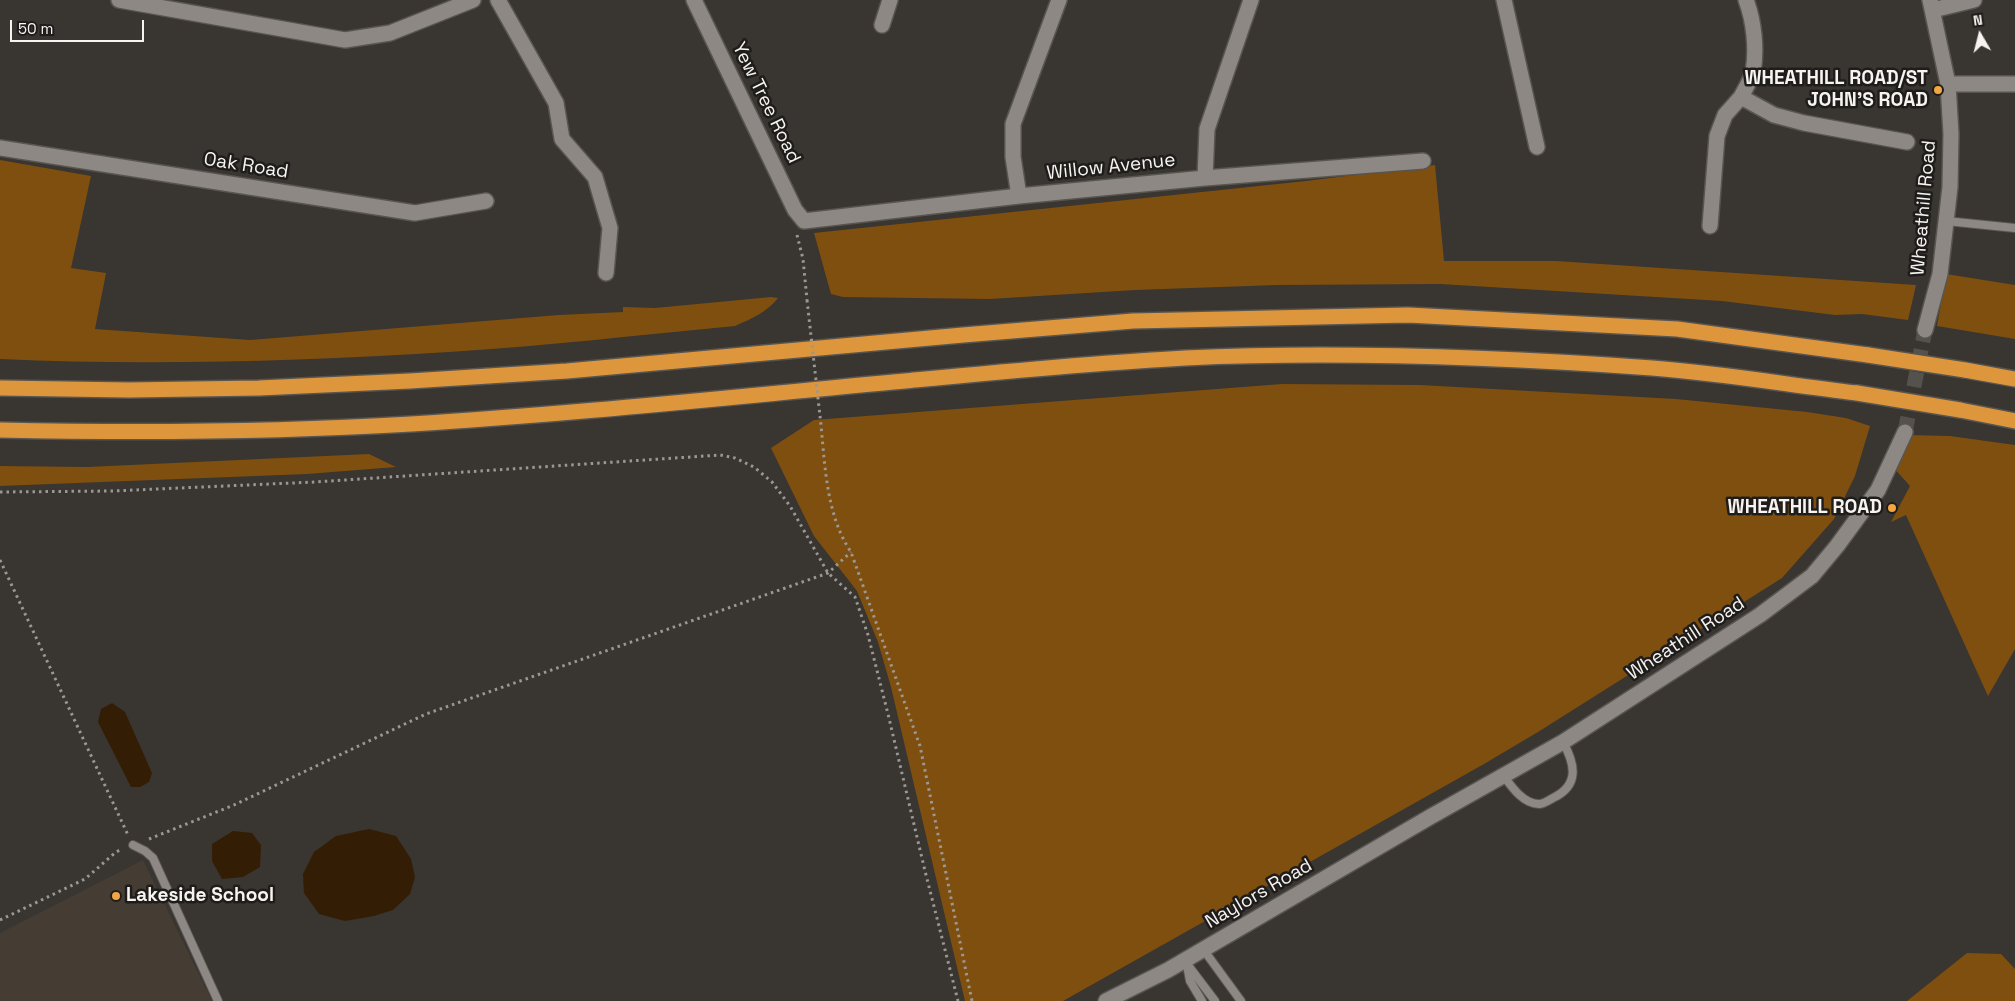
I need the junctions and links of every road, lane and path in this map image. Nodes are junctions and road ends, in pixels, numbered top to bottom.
1 (119, 0) edge
2 (473, 0) edge
3 (498, 0) edge
4 (694, 0) edge
5 (890, 0) edge
6 (1059, 0) edge
7 (1251, 0) edge
8 (1504, 0) edge
9 (1746, 0) edge
10 (1974, 0) edge
11 (1931, 5) edge
12 (882, 24) dead end
13 (1948, 84) junction
14 (2015, 84) edge
15 (1741, 97) junction
16 (1907, 142) dead end
17 (1537, 147) dead end
18 (0, 148) edge
19 (1423, 161) dead end
20 (1205, 178) junction
21 (1019, 196) junction
22 (486, 201) dead end
23 (804, 221) joint
24 (1946, 221) junction
25 (1710, 226) dead end
26 (2015, 228) edge
27 (796, 236) dead end
28 (606, 273) dead end
29 (1925, 330) tunnel mouth
30 (2015, 379) edge
31 (0, 388) edge
32 (2015, 420) edge
33 (0, 430) edge
34 (1905, 432) tunnel mouth
35 (0, 492) edge
36 (851, 552) junction
37 (0, 560) edge
38 (828, 573) junction
39 (1563, 742) junction
40 (1503, 776) junction
41 (1430, 817) joint
42 (132, 845) junction
43 (0, 920) edge
44 (1203, 949) junction
45 (1185, 962) junction
46 (218, 1001) edge
47 (958, 1001) edge
48 (972, 1001) edge
49 (1106, 1001) edge
50 (1202, 1001) edge
51 (1215, 1001) edge
52 (1241, 1001) edge

1 - 2 street
3 - 28 street
4 - 23 street, Yew Tree Road
5 - 12 street
6 - 21 street
7 - 20 street
8 - 17 street
9 - 15 street
10 - 11 street
11 - 13 street, Wheathill Road
13 - 14 street
13 - 24 street, Wheathill Road
15 - 16 street
15 - 25 street
18 - 22 street, Oak Road
19 - 20 street, Willow Avenue
20 - 21 street, Willow Avenue
21 - 23 street, Willow Avenue
24 - 26 lane
24 - 29 street, Wheathill Road
27 - 36 path, bridge
30 - 31 highway, bridge
32 - 33 highway, bridge
34 - 39 street, Wheathill Road
35 - 38 path
36 - 38 path
36 - 48 path
37 - 42 path
38 - 42 path
38 - 47 path
39 - 40 street, Wheathill Road
39 - 40 lane
40 - 41 street, Wheathill Road
41 - 44 street, Naylors Road
42 - 43 path
42 - 46 lane
44 - 45 street, Naylors Road
44 - 52 lane
45 - 49 street, Naylors Road
45 - 50 lane
45 - 51 lane

